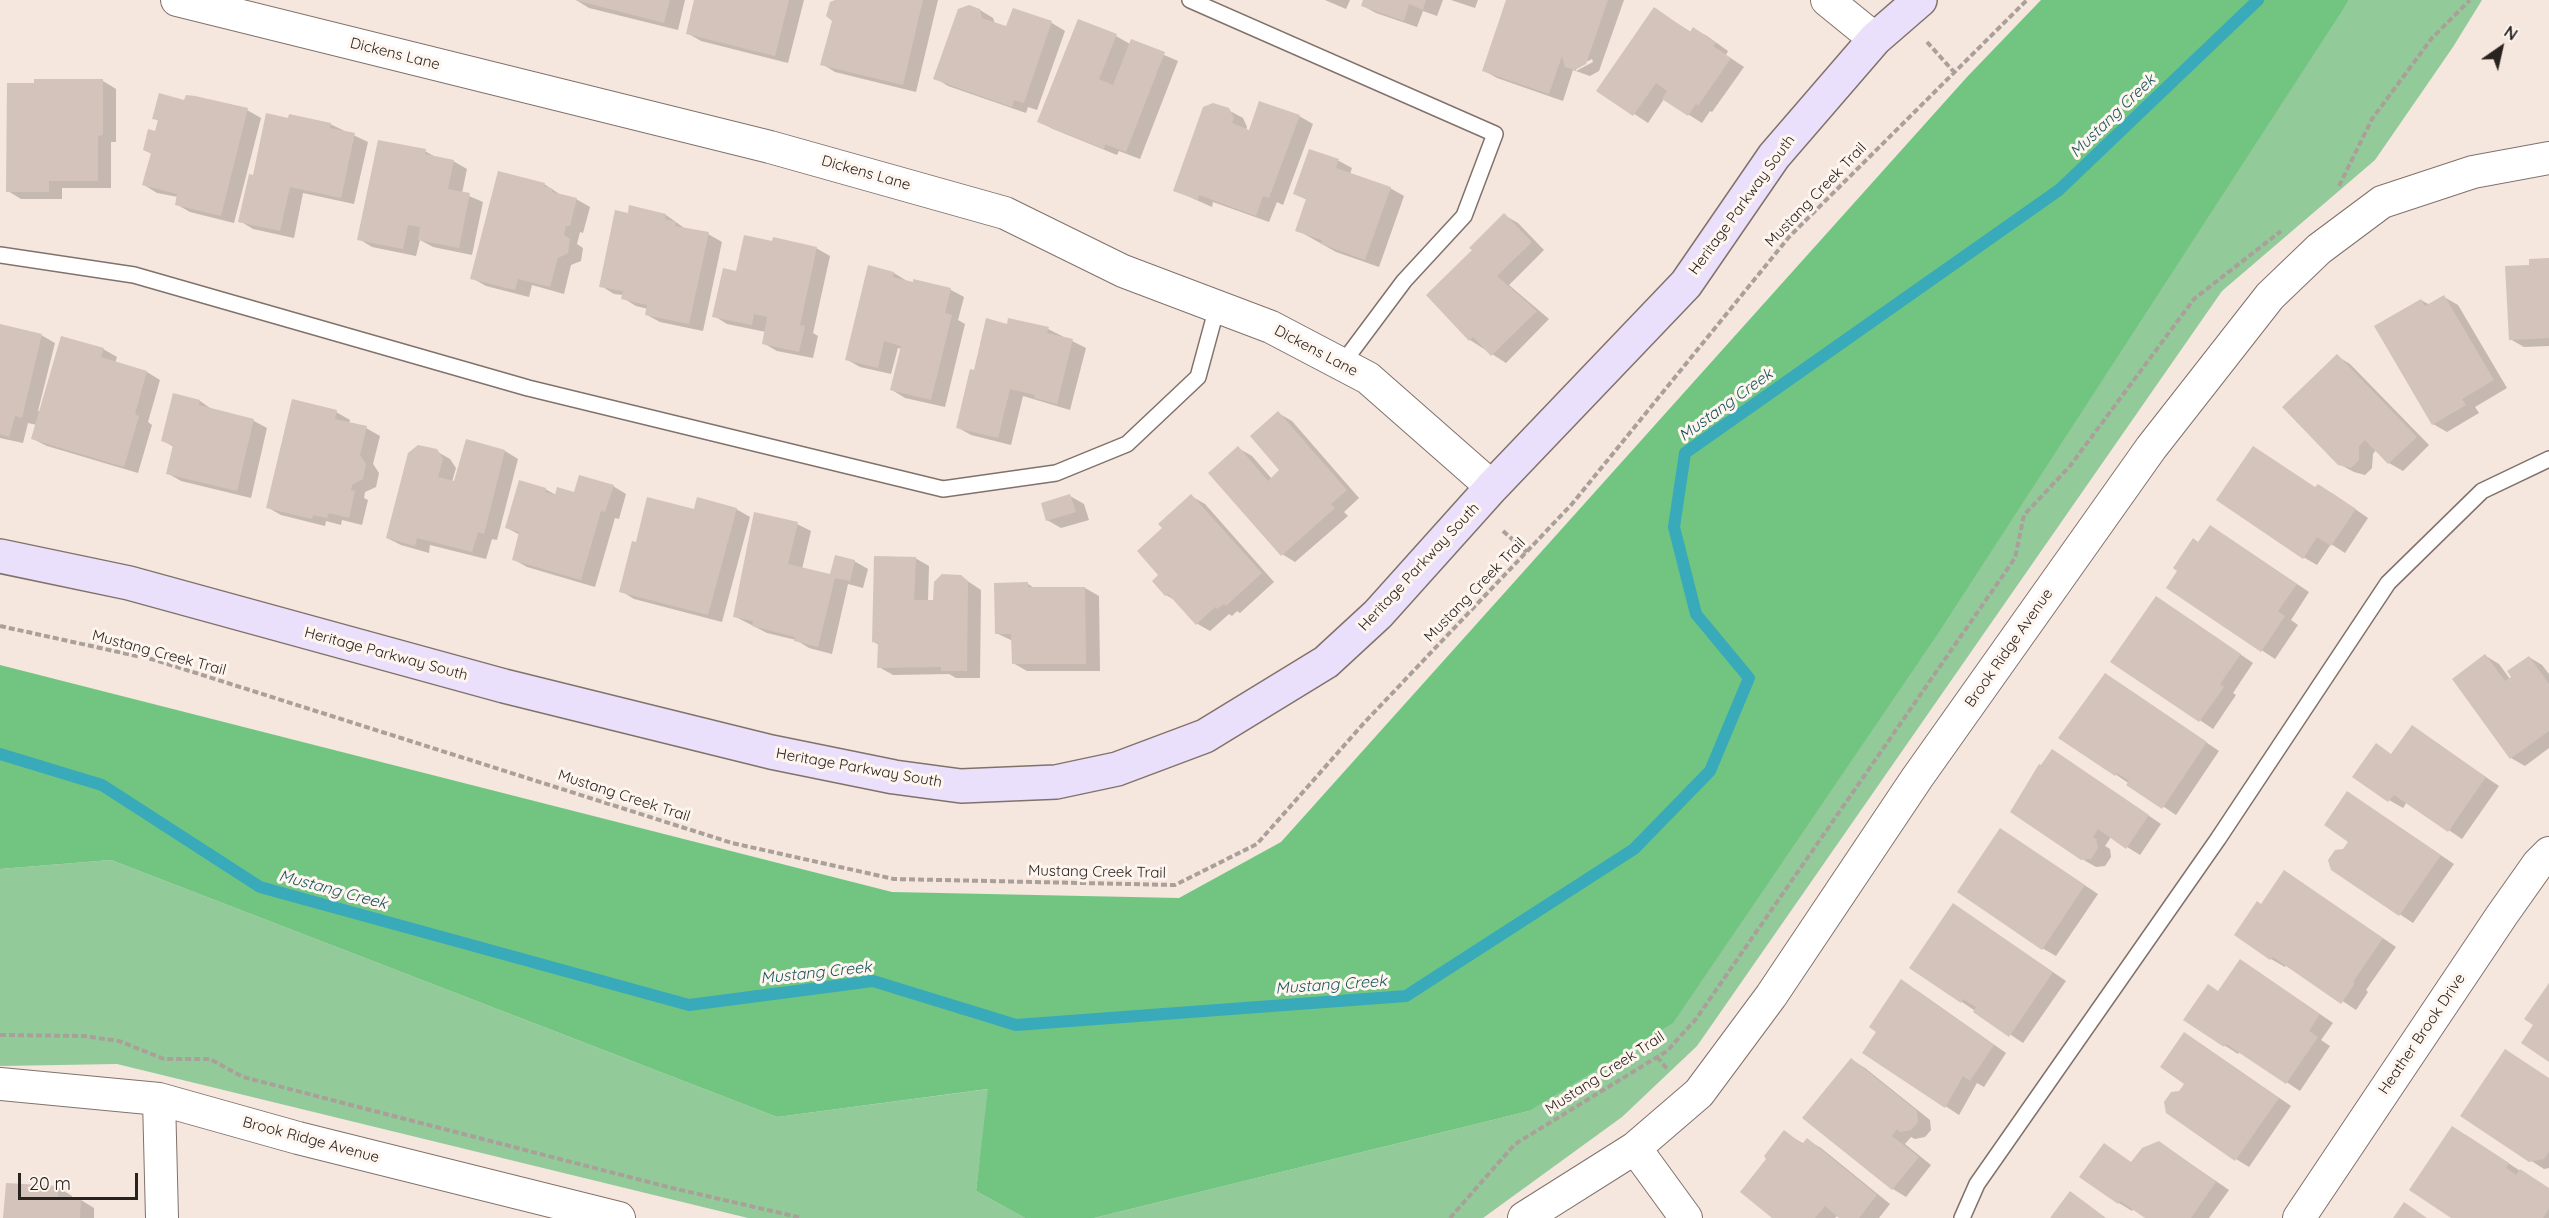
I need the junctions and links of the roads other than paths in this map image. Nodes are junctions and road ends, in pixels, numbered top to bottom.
1 (177, 0) edge
2 (1190, 0) edge
3 (1827, 0) edge
4 (1920, 0) edge
5 (1875, 39) junction
6 (2549, 158) edge
7 (0, 255) edge
8 (1217, 307) junction
9 (1342, 364) junction
10 (2549, 459) edge
11 (1492, 487) junction
12 (0, 556) edge
13 (2549, 853) edge
14 (0, 1084) edge
15 (159, 1099) junction
16 (1635, 1148) junction
17 (162, 1218) edge
18 (619, 1218) edge
19 (1524, 1218) edge
20 (1686, 1218) edge
21 (1962, 1218) edge
22 (2299, 1218) edge

1 - 8 street, Dickens Lane
2 - 9 lane
3 - 5 street
4 - 5 street, Heritage Parkway South
5 - 11 street, Heritage Parkway South
6 - 16 street, Brook Ridge Avenue
7 - 8 lane
8 - 9 street, Dickens Lane
9 - 11 street, Dickens Lane
10 - 21 lane
11 - 12 street, Heritage Parkway South
13 - 22 street, Heather Brook Drive
14 - 15 street, Brook Ridge Avenue
15 - 17 street
15 - 18 street, Brook Ridge Avenue
16 - 19 street, Brook Ridge Avenue
16 - 20 street

